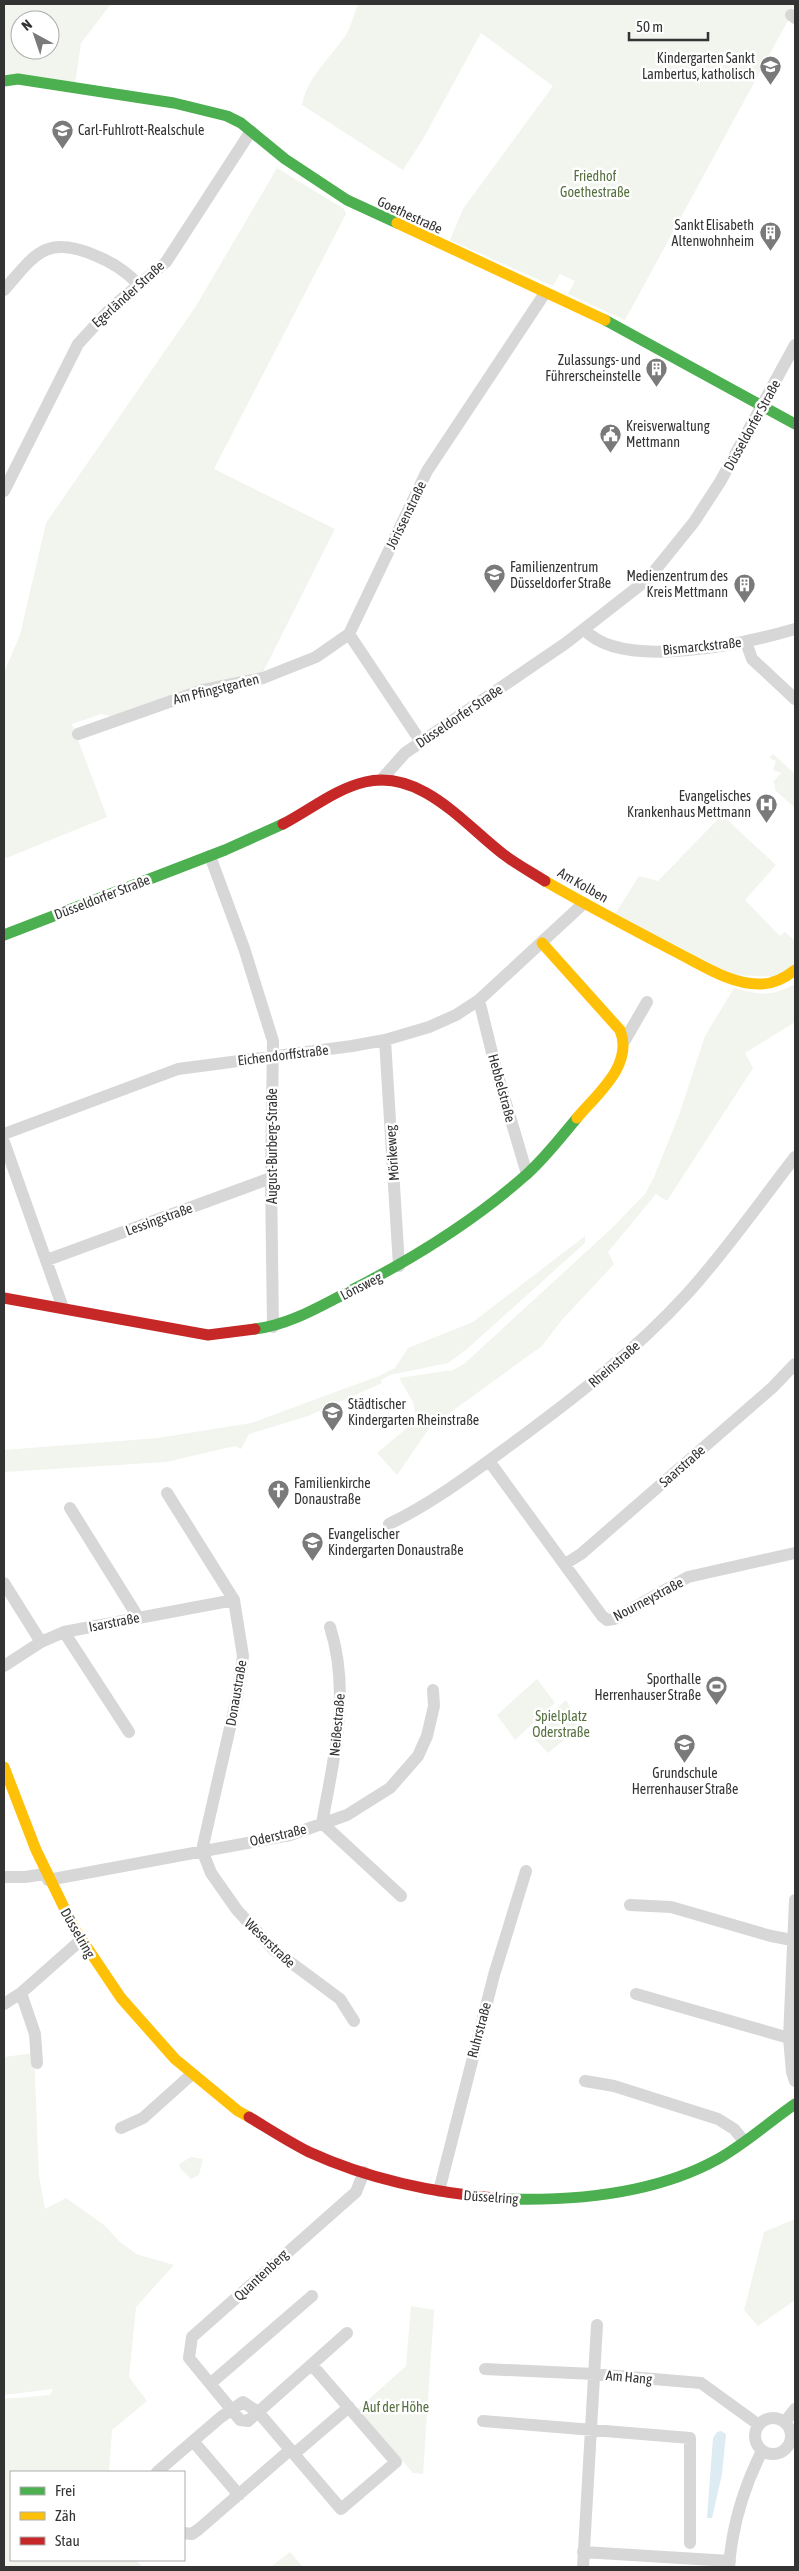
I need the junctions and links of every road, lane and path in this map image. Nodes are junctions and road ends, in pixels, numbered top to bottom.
1 (4, 81) edge
2 (251, 130) junction
3 (139, 285) junction
4 (4, 290) edge
5 (545, 293) junction
6 (795, 345) edge
7 (762, 405) junction
8 (795, 424) edge
9 (4, 491) edge
10 (584, 629) junction
11 (795, 629) edge
12 (349, 634) junction
13 (746, 642) junction
14 (795, 699) edge
15 (78, 734) dead end
16 (421, 742) junction
17 (381, 780) junction
18 (210, 856) junction
19 (584, 903) junction
20 (4, 935) edge
21 (542, 943) junction
22 (795, 970) edge
23 (479, 1000) junction
24 (647, 1002) dead end
25 (385, 1040) junction
26 (624, 1040) junction
27 (273, 1058) junction
28 (4, 1134) edge
29 (4, 1142) edge
30 (795, 1157) edge
31 (526, 1174) junction
32 (271, 1178) junction
33 (47, 1260) junction
34 (399, 1266) junction
35 (4, 1298) edge
36 (63, 1308) junction
37 (273, 1327) junction
38 (795, 1364) edge
39 (489, 1461) junction
40 (167, 1493) dead end
41 (70, 1508) dead end
42 (388, 1524) dead end
43 (795, 1553) edge
44 (566, 1564) junction
45 (4, 1583) edge
46 (234, 1600) junction
47 (138, 1617) junction
48 (330, 1627) dead end
49 (64, 1632) junction
50 (41, 1642) junction
51 (4, 1666) edge
52 (433, 1690) dead end
53 (129, 1732) dead end
54 (4, 1767) edge
55 (322, 1823) junction
56 (202, 1850) junction
57 (526, 1871) dead end
58 (4, 1877) edge
59 (47, 1877) junction
60 (401, 1896) dead end
61 (795, 1900) edge
62 (630, 1904) dead end
63 (795, 1926) edge
64 (81, 1940) junction
65 (792, 1940) junction
66 (21, 1993) junction
67 (636, 1994) dead end
68 (4, 2004) edge
69 (354, 2021) dead end
70 (789, 2038) junction
71 (37, 2063) dead end
72 (192, 2076) junction
73 (585, 2081) dead end
74 (795, 2081) edge
75 (795, 2104) edge
76 (121, 2128) dead end
77 (744, 2141) junction
78 (364, 2172) junction
79 (439, 2191) junction
80 (312, 2296) dead end
81 (597, 2325) dead end
82 (347, 2333) dead end
83 (312, 2365) junction
84 (485, 2369) dead end
85 (594, 2374) junction
86 (211, 2383) junction
87 (349, 2407) junction
88 (231, 2409) junction
89 (795, 2409) edge
90 (258, 2412) junction
91 (483, 2421) dead end
92 (784, 2422) junction
93 (759, 2425) junction
94 (591, 2431) junction
95 (194, 2441) junction
96 (791, 2450) edge
97 (762, 2451) junction
98 (292, 2452) junction
99 (157, 2471) edge
100 (240, 2495) junction
101 (185, 2534) edge
102 (690, 2543) dead end
103 (583, 2552) junction
104 (730, 2564) edge
105 (582, 2567) edge

1 - 2 street, Goethestraße
2 - 3 street, Egerländer Straße
2 - 5 street, Goethestraße
3 - 4 street
3 - 9 street, Egerländer Straße
5 - 7 street, Goethestraße
5 - 12 street, Jörissenstraße
6 - 7 street, Düsseldorfer Straße
7 - 8 street, Goethestraße
7 - 10 street, Düsseldorfer Straße
10 - 13 street, Bismarckstraße
10 - 16 street, Düsseldorfer Straße
11 - 13 street, Bismarckstraße
12 - 15 street, Am Pfingstgarten
12 - 16 street
13 - 14 street
16 - 17 street, Düsseldorfer Straße
17 - 18 street, Düsseldorfer Straße
17 - 19 street, Am Kolben
18 - 20 street, Düsseldorfer Straße
18 - 27 street, August-Burberg-Straße
19 - 21 street
19 - 22 street, Am Kolben
21 - 23 street, Eichendorffstraße
21 - 26 street
23 - 25 street, Eichendorffstraße
23 - 31 street, Hebbelstraße
24 - 26 street, Lönsweg
25 - 27 street, Eichendorffstraße
25 - 34 street, Mörikeweg
26 - 31 street, Lönsweg
27 - 28 street, Eichendorffstraße
27 - 32 street, August-Burberg-Straße
29 - 33 street
30 - 39 street, Rheinstraße
31 - 34 street, Lönsweg
32 - 33 street, Lessingstraße
32 - 37 street, August-Burberg-Straße
33 - 36 street
34 - 37 street, Lönsweg
35 - 36 street, Lönsweg
36 - 37 street, Lönsweg
38 - 44 street, Saarstraße
39 - 42 street, Rheinstraße
39 - 44 street, Nourneystraße
40 - 46 street, Donaustraße
41 - 47 street
43 - 44 street, Nourneystraße
45 - 50 street
46 - 47 street, Isarstraße
46 - 56 street, Donaustraße
47 - 49 street, Isarstraße
48 - 55 street, Neißestraße
49 - 50 street, Isarstraße
49 - 53 street
50 - 51 street, Isarstraße
52 - 55 street, Oderstraße
54 - 59 street, Düsselring
55 - 56 street, Oderstraße
55 - 60 street
56 - 59 street, Oderstraße
56 - 69 street, Weserstraße
57 - 79 street, Ruhrstraße
58 - 59 street, Oderstraße
59 - 64 street, Düsselring
61 - 63 street
62 - 65 street
63 - 65 street
64 - 66 street
64 - 72 street, Düsselring
65 - 70 street
66 - 68 street
66 - 71 street
67 - 70 street
70 - 74 street
72 - 76 street
72 - 78 street, Düsselring
73 - 77 street
75 - 77 street, Düsselring
77 - 79 street, Düsselring
78 - 79 street, Düsselring
78 - 86 street, Quantenberg
80 - 86 street
81 - 85 street
82 - 83 street
83 - 87 street
83 - 90 street
84 - 85 street, Am Hang
85 - 93 street, Am Hang
85 - 94 street
86 - 88 street, Quantenberg
87 - 98 street
87 - 98 street
88 - 90 street, Quantenberg
88 - 95 street
89 - 92 street
90 - 98 street
91 - 94 street
92 - 93 street
92 - 96 street
93 - 97 street
94 - 102 street
94 - 103 street
95 - 99 street
95 - 100 street
96 - 97 street
97 - 104 street
98 - 100 street
100 - 101 street
103 - 104 street
103 - 105 street

